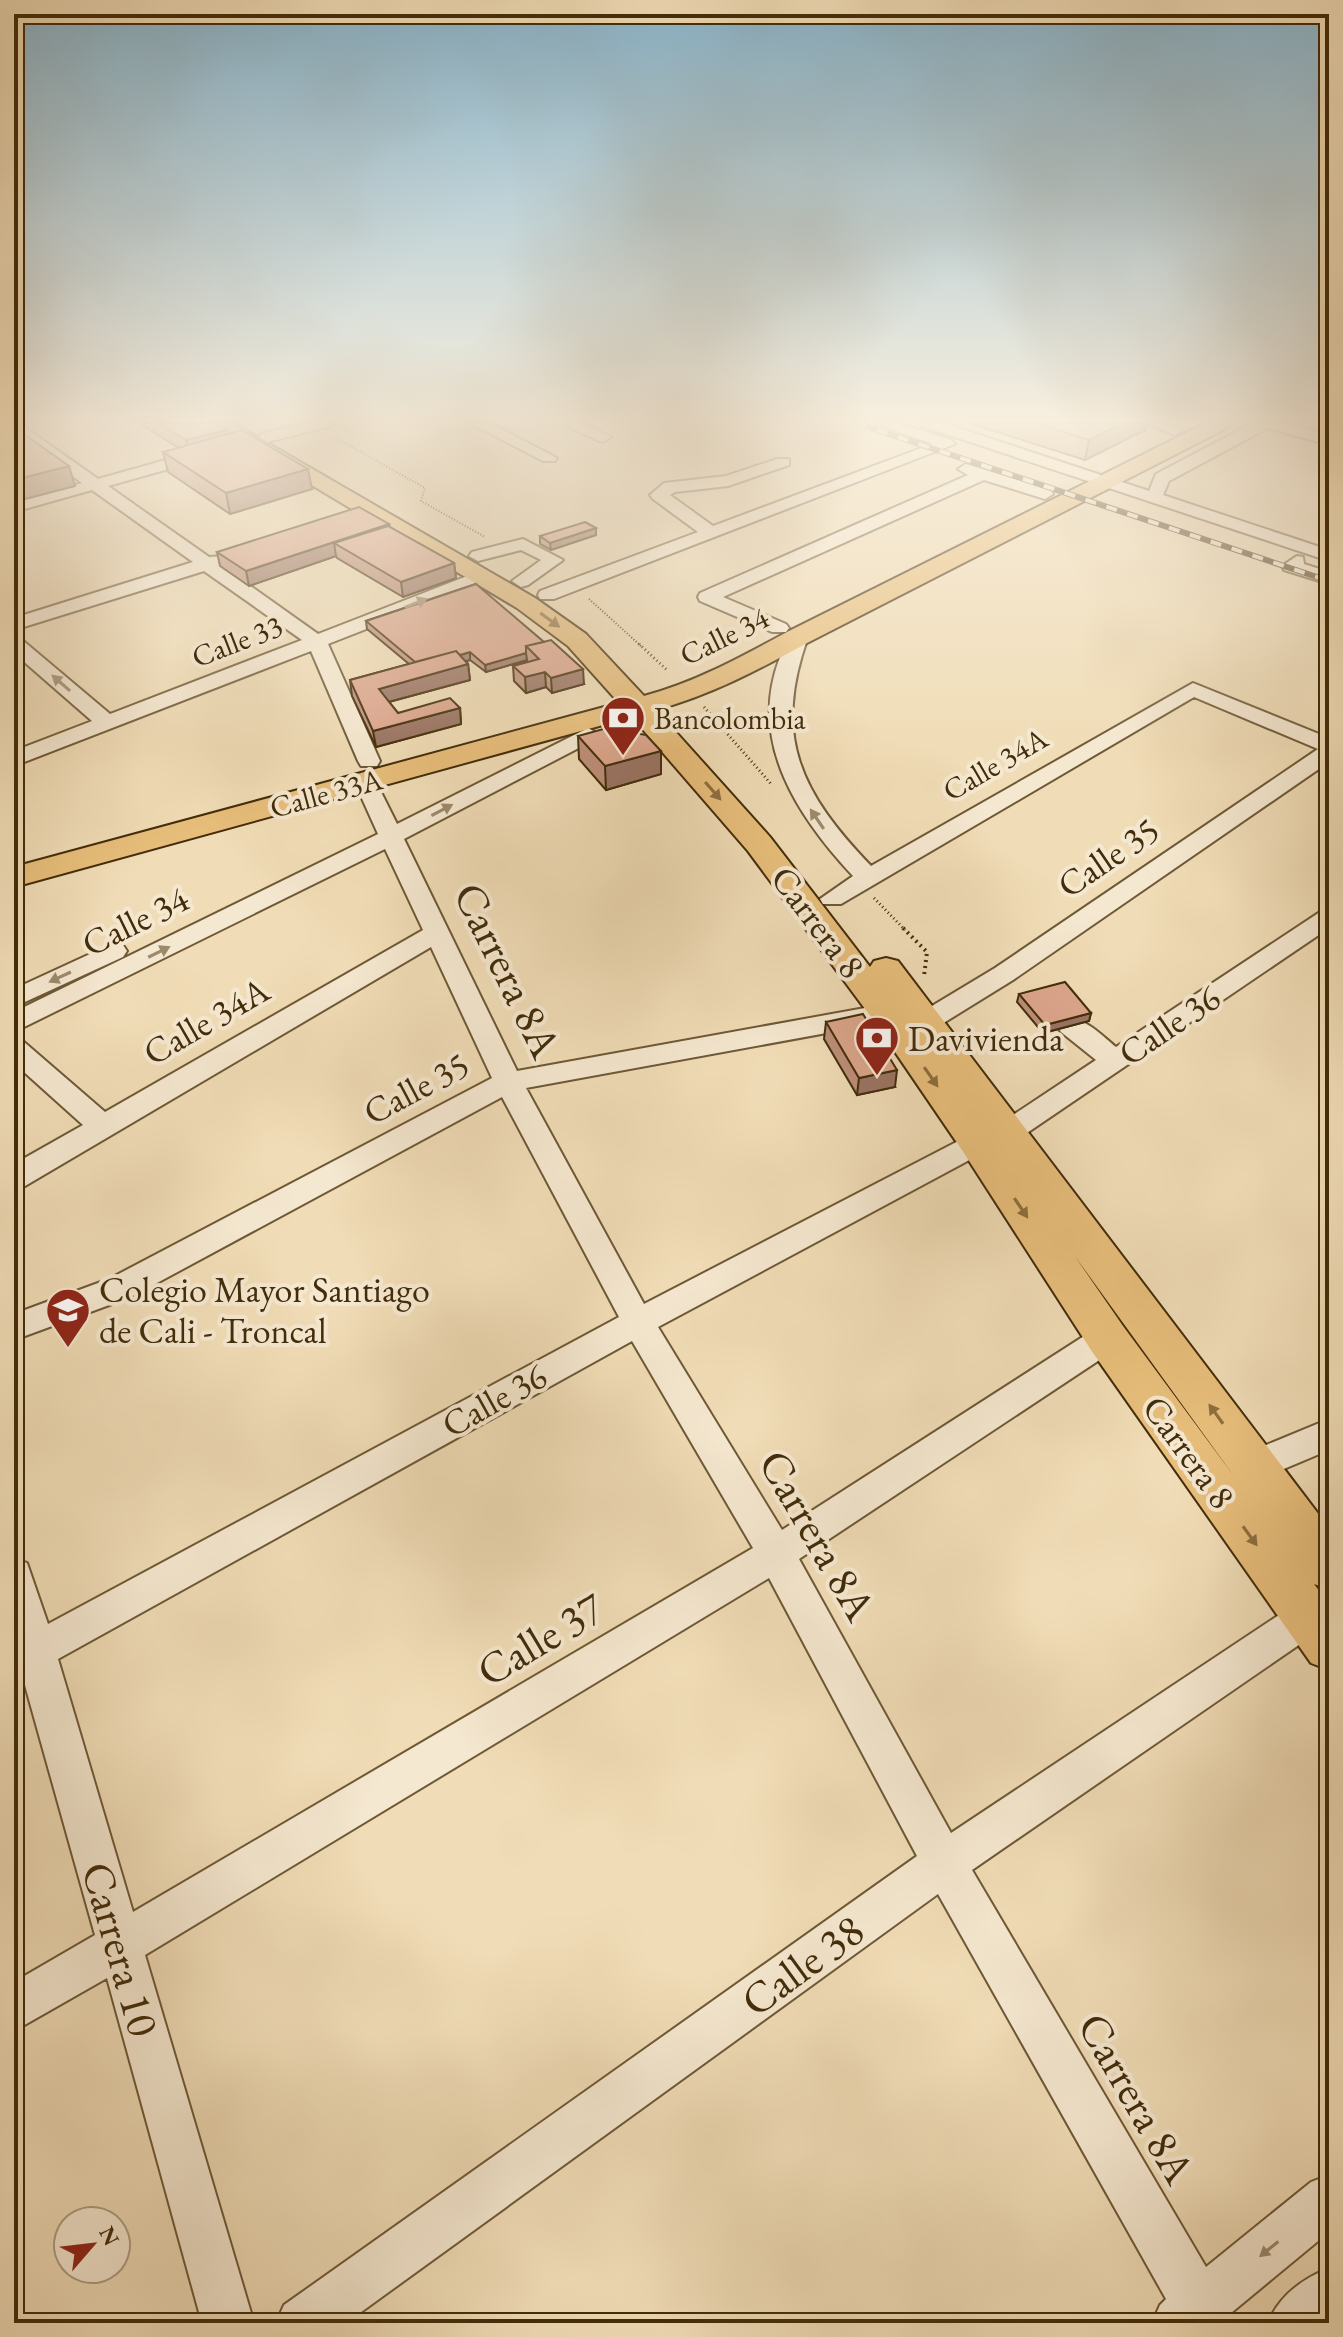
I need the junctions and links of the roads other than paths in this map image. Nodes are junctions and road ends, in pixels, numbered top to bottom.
1 (162, 532) edge
2 (412, 532) edge
3 (422, 532) edge
4 (709, 532) edge
5 (717, 532) edge
6 (853, 532) edge
7 (979, 532) edge
8 (992, 532) edge
9 (1274, 532) edge
10 (1276, 532) edge
11 (712, 534) junction
12 (553, 537) edge
13 (523, 544) junction
14 (572, 547) dead end
15 (1322, 548) edge
16 (236, 555) edge
17 (554, 560) junction
18 (207, 564) junction
19 (480, 566) junction
20 (903, 576) junction
21 (1329, 578) edge
22 (521, 581) junction
23 (547, 595) junction
24 (14, 624) edge
25 (788, 633) junction
26 (317, 642) junction
27 (14, 643) edge
28 (641, 696) junction
29 (108, 724) junction
30 (588, 734) junction
31 (526, 738) junction
32 (1329, 749) edge
33 (678, 751) junction
34 (14, 759) edge
35 (448, 760) junction
36 (368, 772) junction
37 (386, 828) junction
38 (14, 857) edge
39 (14, 877) edge
40 (868, 878) junction
41 (832, 899) junction
42 (1329, 917) edge
43 (438, 932) junction
44 (101, 969) junction
45 (14, 999) edge
46 (887, 1013) junction
47 (927, 1021) junction
48 (14, 1023) edge
49 (1071, 1026) edge
50 (14, 1048) edge
51 (1115, 1060) junction
52 (508, 1082) junction
53 (102, 1125) junction
54 (993, 1138) junction
55 (14, 1178) edge
56 (638, 1322) junction
57 (14, 1327) edge
58 (1107, 1338) junction
59 (1329, 1434) edge
60 (1255, 1466) junction
61 (776, 1554) junction
62 (1329, 1567) edge
63 (14, 1575) edge
64 (1319, 1631) edge
65 (25, 1658) edge
66 (944, 1863) junction
67 (120, 1944) junction
68 (14, 2008) edge
69 (1329, 2200) edge
70 (1329, 2294) edge
71 (1196, 2317) edge
72 (228, 2323) edge
73 (302, 2323) edge
74 (1294, 2323) edge

1 - 18 street
2 - 19 main road, Carrera 8
3 - 19 main road, Carrera 8
4 - 11 street
5 - 11 street
6 - 25 street
7 - 20 main road, Calle 34
8 - 20 main road, Calle 34
9 - 15 street
10 - 15 street
11 - 23 street
12 - 13 street, Calle 33
13 - 17 street
13 - 19 street, Calle 33
14 - 17 street
15 - 21 street
16 - 18 street
17 - 22 street
18 - 24 street
18 - 26 street
19 - 22 main road, Carrera 8
26 -> 19 street, Calle 33
19 -> 28 main road, Carrera 8
20 - 25 main road, Calle 34
22 - 23 main road, Carrera 8
23 - 28 main road, Carrera 8
25 - 28 main road, Calle 34
40 -> 25 street
26 - 29 street, Calle 33
26 - 36 street, Carrera 8A
29 -> 27 street
28 - 31 main road, Calle 33A
28 - 33 main road, Carrera 8
28 - 35 main road
28 - 36 main road, Calle 33A
28 - 41 main road, Carrera 8
29 - 34 street, Calle 33
30 - 31 main road
30 - 33 main road
37 -> 30 street, Calle 34
31 - 35 main road, Calle 33A
32 - 40 street, Calle 34A
32 - 47 street, Calle 35
33 -> 46 main road, Carrera 8
35 - 36 main road, Calle 33A
36 - 37 street, Carrera 8A
36 - 38 main road, Calle 33A
36 - 39 main road, Calle 33A
37 - 43 street, Carrera 8A
37 - 44 street, Calle 34
40 - 41 street, Calle 34A
41 - 47 main road, Carrera 8
42 - 51 street, Calle 36
43 - 52 street, Carrera 8A
43 - 53 street, Calle 34A
44 -> 45 street, Calle 34
44 - 48 street, Calle 34
46 - 52 street, Calle 35
46 -> 54 main road, Carrera 8
47 - 54 main road, Carrera 8
49 - 51 street
50 - 53 street
51 - 54 street, Calle 36
52 - 56 street, Carrera 8A
52 - 57 street, Calle 35
53 - 55 street, Calle 34A
54 - 56 street, Calle 36
54 -> 58 main road, Carrera 8
60 -> 54 main road, Carrera 8
56 - 61 street, Carrera 8A
56 - 65 street, Calle 36
58 - 61 street, Calle 37
58 -> 64 main road, Carrera 8
59 - 60 street
60 - 62 main road, Carrera 8
61 - 66 street, Carrera 8A
61 - 67 street, Calle 37
63 - 65 street, Carrera 10
64 - 66 street, Calle 38
65 - 67 street, Carrera 10
66 - 71 street, Carrera 8A
66 - 73 street, Calle 38
67 - 68 street, Calle 37
67 - 72 street, Carrera 10
69 -> 71 street
70 - 74 street

